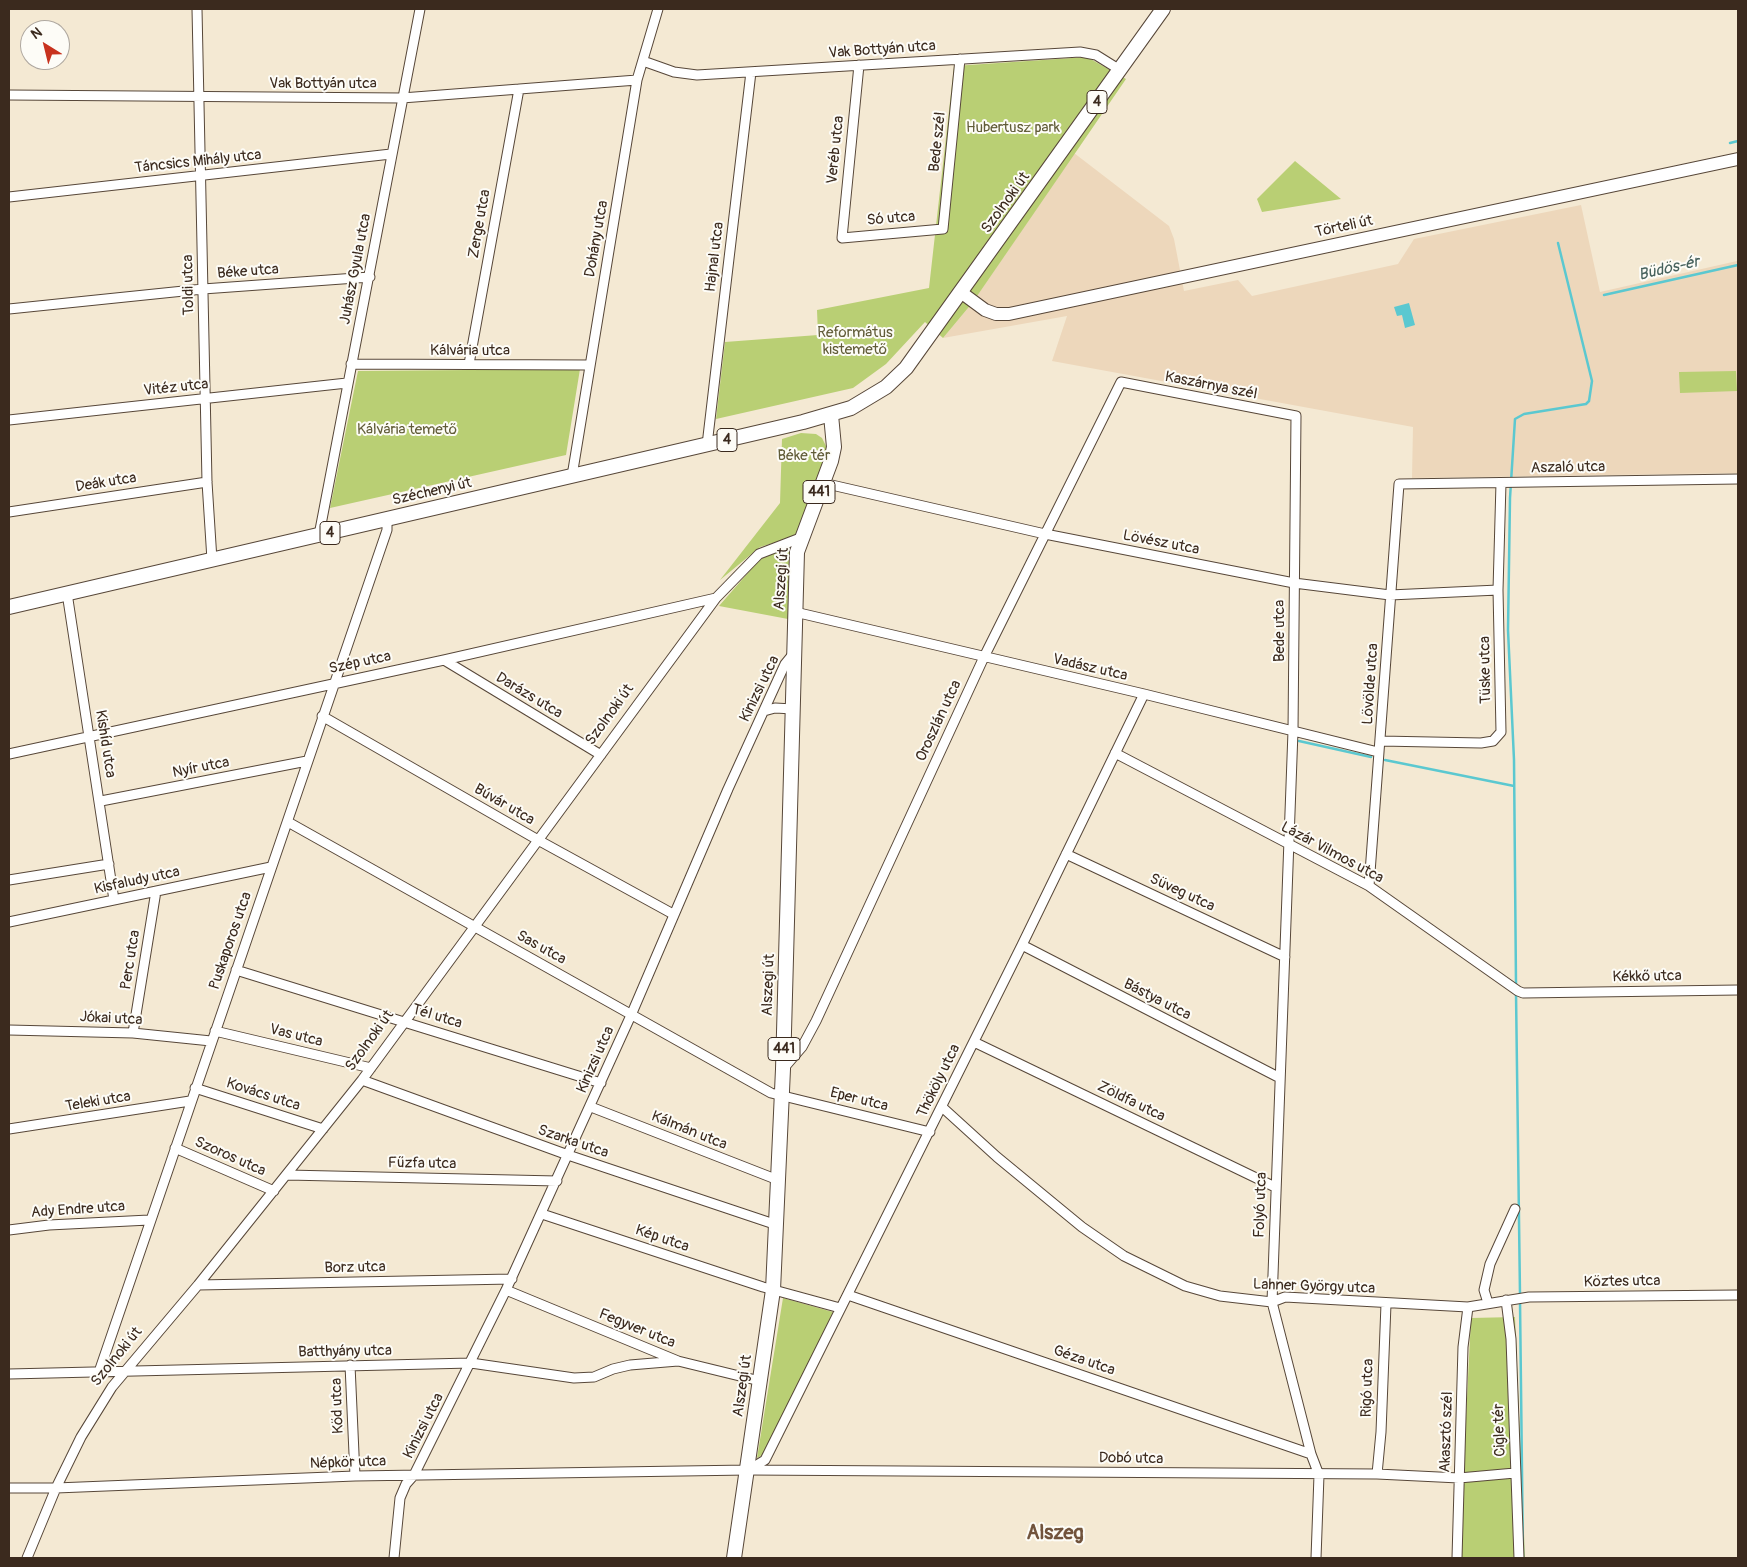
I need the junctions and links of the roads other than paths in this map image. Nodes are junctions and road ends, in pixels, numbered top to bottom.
1 (197, 9) edge
2 (420, 9) edge
3 (658, 9) edge
4 (1164, 9) edge
5 (960, 59) junction
6 (643, 60) junction
7 (859, 66) junction
8 (1120, 70) junction
9 (751, 72) junction
10 (637, 80) junction
11 (519, 89) junction
12 (9, 95) edge
13 (200, 98) junction
14 (402, 98) junction
15 (391, 154) junction
16 (1738, 159) edge
17 (201, 176) junction
18 (9, 197) edge
19 (943, 229) joint
20 (842, 238) joint
21 (370, 277) junction
22 (203, 289) junction
23 (962, 293) junction
24 (9, 309) edge
25 (351, 364) junction
26 (468, 364) junction
27 (590, 365) junction
28 (1121, 382) joint
29 (347, 383) junction
30 (205, 398) junction
31 (862, 403) joint
32 (831, 415) junction
33 (1296, 416) joint
34 (9, 420) edge
35 (803, 422) junction
36 (707, 444) junction
37 (834, 447) junction
38 (572, 476) junction
39 (1738, 479) edge
40 (207, 482) junction
41 (823, 483) junction
42 (1503, 483) junction
43 (1399, 484) joint
44 (9, 512) edge
45 (387, 519) junction
46 (1044, 534) junction
47 (319, 535) junction
48 (803, 537) junction
49 (212, 560) junction
50 (1294, 583) junction
51 (1498, 590) junction
52 (67, 593) junction
53 (1390, 596) junction
54 (716, 598) junction
55 (9, 607) edge
56 (795, 612) junction
57 (794, 653) junction
58 (984, 657) junction
59 (444, 660) junction
60 (333, 682) junction
61 (1144, 694) junction
62 (793, 709) junction
63 (764, 712) junction
64 (322, 716) junction
65 (1293, 731) junction
66 (90, 735) junction
67 (1381, 741) junction
68 (1378, 752) junction
69 (1115, 753) junction
70 (9, 754) edge
71 (601, 755) junction
72 (308, 761) junction
73 (101, 801) junction
74 (288, 822) junction
75 (538, 840) junction
76 (1290, 846) junction
77 (1066, 854) junction
78 (109, 864) junction
79 (271, 867) junction
80 (9, 880) edge
81 (1369, 886) junction
82 (156, 891) junction
83 (114, 900) junction
84 (674, 914) junction
85 (9, 922) edge
86 (475, 928) junction
87 (1022, 945) junction
88 (1285, 958) junction
89 (236, 970) junction
90 (1738, 990) edge
91 (1556, 992) joint
92 (632, 1013) junction
93 (405, 1021) junction
94 (9, 1030) edge
95 (215, 1030) junction
96 (133, 1033) junction
97 (211, 1041) junction
98 (974, 1042) junction
99 (371, 1068) junction
100 (783, 1069) junction
101 (1280, 1078) junction
102 (362, 1080) junction
103 (601, 1083) junction
104 (195, 1088) junction
105 (782, 1095) junction
106 (190, 1101) junction
107 (591, 1107) junction
108 (942, 1107) junction
109 (9, 1129) edge
110 (323, 1129) junction
111 (930, 1132) junction
112 (175, 1148) junction
113 (568, 1155) junction
114 (287, 1175) junction
115 (778, 1180) junction
116 (557, 1181) junction
117 (1275, 1187) junction
118 (274, 1191) junction
119 (1515, 1209) dead end
120 (542, 1214) junction
121 (149, 1220) junction
122 (777, 1225) junction
123 (9, 1230) edge
124 (512, 1279) junction
125 (198, 1285) junction
126 (506, 1290) junction
127 (774, 1290) junction
128 (848, 1295) junction
129 (1738, 1295) edge
130 (1506, 1300) junction
131 (1272, 1302) junction
132 (1488, 1302) junction
133 (1386, 1304) junction
134 (1468, 1306) junction
135 (840, 1308) junction
136 (678, 1361) junction
137 (470, 1363) junction
138 (350, 1365) junction
139 (126, 1370) junction
140 (99, 1372) junction
141 (9, 1374) edge
142 (760, 1380) junction
143 (1311, 1454) junction
144 (748, 1470) junction
145 (1515, 1473) junction
146 (1377, 1474) junction
147 (414, 1475) junction
148 (1319, 1475) junction
149 (354, 1476) junction
150 (1459, 1478) junction
151 (9, 1488) edge
152 (56, 1488) junction
153 (27, 1558) edge
154 (394, 1558) edge
155 (734, 1558) edge
156 (1316, 1558) edge
157 (1457, 1558) edge
158 (1519, 1558) edge

1 - 13 street, Toldi utca
2 - 14 street, Juhász Gyula utca
3 - 6 street, Dohány utca
4 - 8 main road, Szolnoki út / 4
5 - 7 street, Vak Bottyán utca
5 - 8 street, Vak Bottyán utca
5 - 19 street, Bede szél
6 - 9 street, Vak Bottyán utca
6 - 10 street, Dohány utca
7 - 9 street, Vak Bottyán utca
7 - 20 street, Veréb utca
8 - 23 main road, Szolnoki út / 4
9 - 36 street, Hajnal utca
10 - 11 street, Vak Bottyán utca
10 - 27 street, Dohány utca
11 - 14 street, Vak Bottyán utca
11 - 26 street, Zerge utca
12 - 13 street, Vak Bottyán utca
13 - 14 street, Vak Bottyán utca
13 - 17 street, Toldi utca
14 - 15 street, Juhász Gyula utca
15 - 17 street, Táncsics Mihály utca
15 - 21 street, Juhász Gyula utca
16 - 23 main road, Törteli út
17 - 18 street, Táncsics Mihály utca
17 - 22 street, Toldi utca
19 - 20 street, Só utca
21 - 22 street, Béke utca
21 - 25 street, Juhász Gyula utca
22 - 24 street, Béke utca
22 - 30 street, Toldi utca
23 - 31 main road, Szolnoki út / 4
25 - 26 street, Kálvária utca
25 - 29 street, Juhász Gyula utca
26 - 27 street, Kálvária utca
27 - 38 street, Dohány utca
28 - 33 street, Kaszárnya szél
28 - 46 street, Oroszlán utca
29 - 30 street, Vitéz utca
29 - 47 street, Juhász Gyula utca
30 - 34 street, Vitéz utca
30 - 40 street, Toldi utca
31 - 32 main road, Széchenyi út / 4
32 - 35 main road, Széchenyi út / 4
32 - 37 main road, Alszegi út / 441
33 - 50 street, Bede utca
35 - 36 main road, Széchenyi út / 4
35 - 37 main road
36 - 38 main road, Széchenyi út / 4
37 - 41 main road, Alszegi út / 441
38 - 45 main road, Széchenyi út / 4
39 - 42 street, Aszaló utca
40 - 44 street, Deák utca
40 - 49 street, Toldi utca
41 - 46 street, Lövész utca
41 - 48 main road, Alszegi út / 441
42 - 43 street, Aszaló utca
42 - 51 street, Tüske utca
43 - 53 street, Lövölde utca
45 - 47 main road, Széchenyi út / 4
45 - 60 street, Puskaporos utca
46 - 50 street, Lövész utca
46 - 58 street, Oroszlán utca
47 - 49 main road, Széchenyi út / 4
48 - 54 street, Szolnoki út
48 - 56 main road, Alszegi út / 441
49 - 52 main road, Széchenyi út / 4
50 - 53 street, Lövész utca
50 - 65 street, Bede utca
51 - 53 street, Lövész utca
51 - 67 street, Tüske utca
52 - 55 main road, Széchenyi út / 4
52 - 66 street, Kishíd utca
53 - 67 street, Lövölde utca
54 - 59 street, Szép utca
54 - 71 street, Szolnoki út
56 - 57 main road, Alszegi út / 441
56 - 58 street, Vadász utca
57 - 62 main road, Alszegi út / 441
57 - 63 street, Kinizsi utca
58 - 61 street, Vadász utca
58 - 100 street, Oroszlán utca
59 - 60 street, Szép utca
59 - 71 street, Darázs utca
60 - 64 street, Puskaporos utca
60 - 66 street, Szép utca
61 - 65 street, Vadász utca
61 - 69 street, Thököly utca
62 - 63 street
62 - 100 main road, Alszegi út / 441
63 - 84 street, Kinizsi utca
64 - 72 street, Puskaporos utca
64 - 75 street, Búvár utca
65 - 68 street, Vadász utca
65 - 76 street, Bede utca
66 - 70 street, Szép utca
66 - 73 street, Kishíd utca
67 - 68 street, Lövölde utca
68 - 81 street, Lövölde utca
69 - 76 street, Lázár Vilmos utca
69 - 77 street, Thököly utca
71 - 75 street, Szolnoki út
72 - 73 street, Nyír utca
72 - 74 street, Puskaporos utca
73 - 78 street, Kishíd utca
74 - 79 street, Puskaporos utca
74 - 86 street, Sas utca
75 - 84 street, Búvár utca
75 - 86 street, Szolnoki út
76 - 81 street, Lázár Vilmos utca
76 - 88 street, Folyó utca
77 - 87 street, Thököly utca
77 - 88 street, Süveg utca
78 - 80 street
78 - 83 street, Kishíd utca
79 - 82 street, Kisfaludy utca
79 - 89 street, Puskaporos utca
81 - 91 street, Lázár Vilmos utca
82 - 83 street, Kisfaludy utca
82 - 96 street, Perc utca
83 - 85 street, Kisfaludy utca
84 - 92 street, Kinizsi utca
86 - 92 street, Sas utca
86 - 93 street, Szolnoki út
87 - 98 street, Thököly utca
87 - 101 street, Bástya utca
88 - 101 street, Folyó utca
89 - 93 street, Tél utca
89 - 95 street, Puskaporos utca
90 - 91 street, Kékkő utca
92 - 103 street, Kinizsi utca
92 - 105 street, Sas utca
93 - 99 street, Szolnoki út
93 - 103 street, Tél utca
94 - 96 street, Jókai utca
95 - 97 street, Puskaporos utca
95 - 99 street, Vas utca
96 - 97 street, Jókai utca
97 - 104 street, Puskaporos utca
98 - 108 street, Thököly utca
98 - 117 street, Zöldfa utca
99 - 102 street, Szolnoki út
100 - 105 main road, Alszegi út / 441
101 - 117 street, Folyó utca
102 - 110 street, Szolnoki út
102 - 113 street, Szarka utca
103 - 107 street, Kinizsi utca
104 - 106 street, Puskaporos utca
104 - 110 street, Kovács utca
105 - 111 street, Eper utca
105 - 115 main road, Alszegi út / 441
106 - 109 street, Teleki utca
106 - 112 street, Puskaporos utca
107 - 113 street, Kinizsi utca
107 - 115 street, Kálmán utca
108 - 111 street, Thököly utca
108 - 131 street, Lahner György utca
110 - 114 street, Szolnoki út
111 - 128 street, Thököly utca
112 - 118 street, Szoros utca
112 - 121 street, Puskaporos utca
113 - 116 street, Kinizsi utca
113 - 122 street, Szarka utca
114 - 116 street, Fűzfa utca
114 - 118 street, Szolnoki út
115 - 122 main road, Alszegi út / 441
116 - 120 street, Kinizsi utca
117 - 131 street, Folyó utca
118 - 125 street, Szolnoki út
119 - 132 street
120 - 124 street, Kinizsi utca
120 - 127 street, Kép utca
121 - 123 street, Ady Endre utca
121 - 140 street, Puskaporos utca
122 - 127 main road, Alszegi út / 441
124 - 125 street, Borz utca
124 - 126 street, Kinizsi utca
125 - 139 street, Szolnoki út
126 - 136 street, Fegyver utca
126 - 137 street, Kinizsi utca
127 - 135 street
127 - 142 main road, Alszegi út / 441
128 - 135 street, Thököly utca
128 - 143 street, Géza utca
129 - 130 street, Köztes utca
130 - 132 street, Lahner György utca
130 - 145 street, Cigle tér
131 - 133 street, Lahner György utca
131 - 143 street, Folyó utca
132 - 134 street, Lahner György utca
133 - 134 street, Lahner György utca
133 - 146 street, Rigó utca
134 - 150 street, Akasztó szél
135 - 144 street, Thököly utca
136 - 137 street, Batthyány utca
136 - 142 street, Fegyver utca
137 - 138 street, Batthyány utca
137 - 147 street, Kinizsi utca
138 - 139 street, Batthyány utca
138 - 149 street, Köd utca
139 - 140 street, Batthyány utca
139 - 152 street, Szolnoki út
140 - 141 street, Batthyány utca
142 - 144 main road, Alszegi út / 441
143 - 148 street, Folyó utca
144 - 147 street, Népkör utca
144 - 148 street, Dobó utca
144 - 155 main road, Alszegi út / 441
145 - 150 street, Dobó utca
145 - 158 street, Cigle tér
146 - 148 street, Dobó utca
146 - 150 street, Dobó utca
147 - 149 street, Népkör utca
147 - 154 street, Kinizsi utca
148 - 156 street, Folyó utca
149 - 152 street, Népkör utca
150 - 157 street, Akasztó szél
151 - 152 street, Népkör utca
152 - 153 street, Szolnoki út

